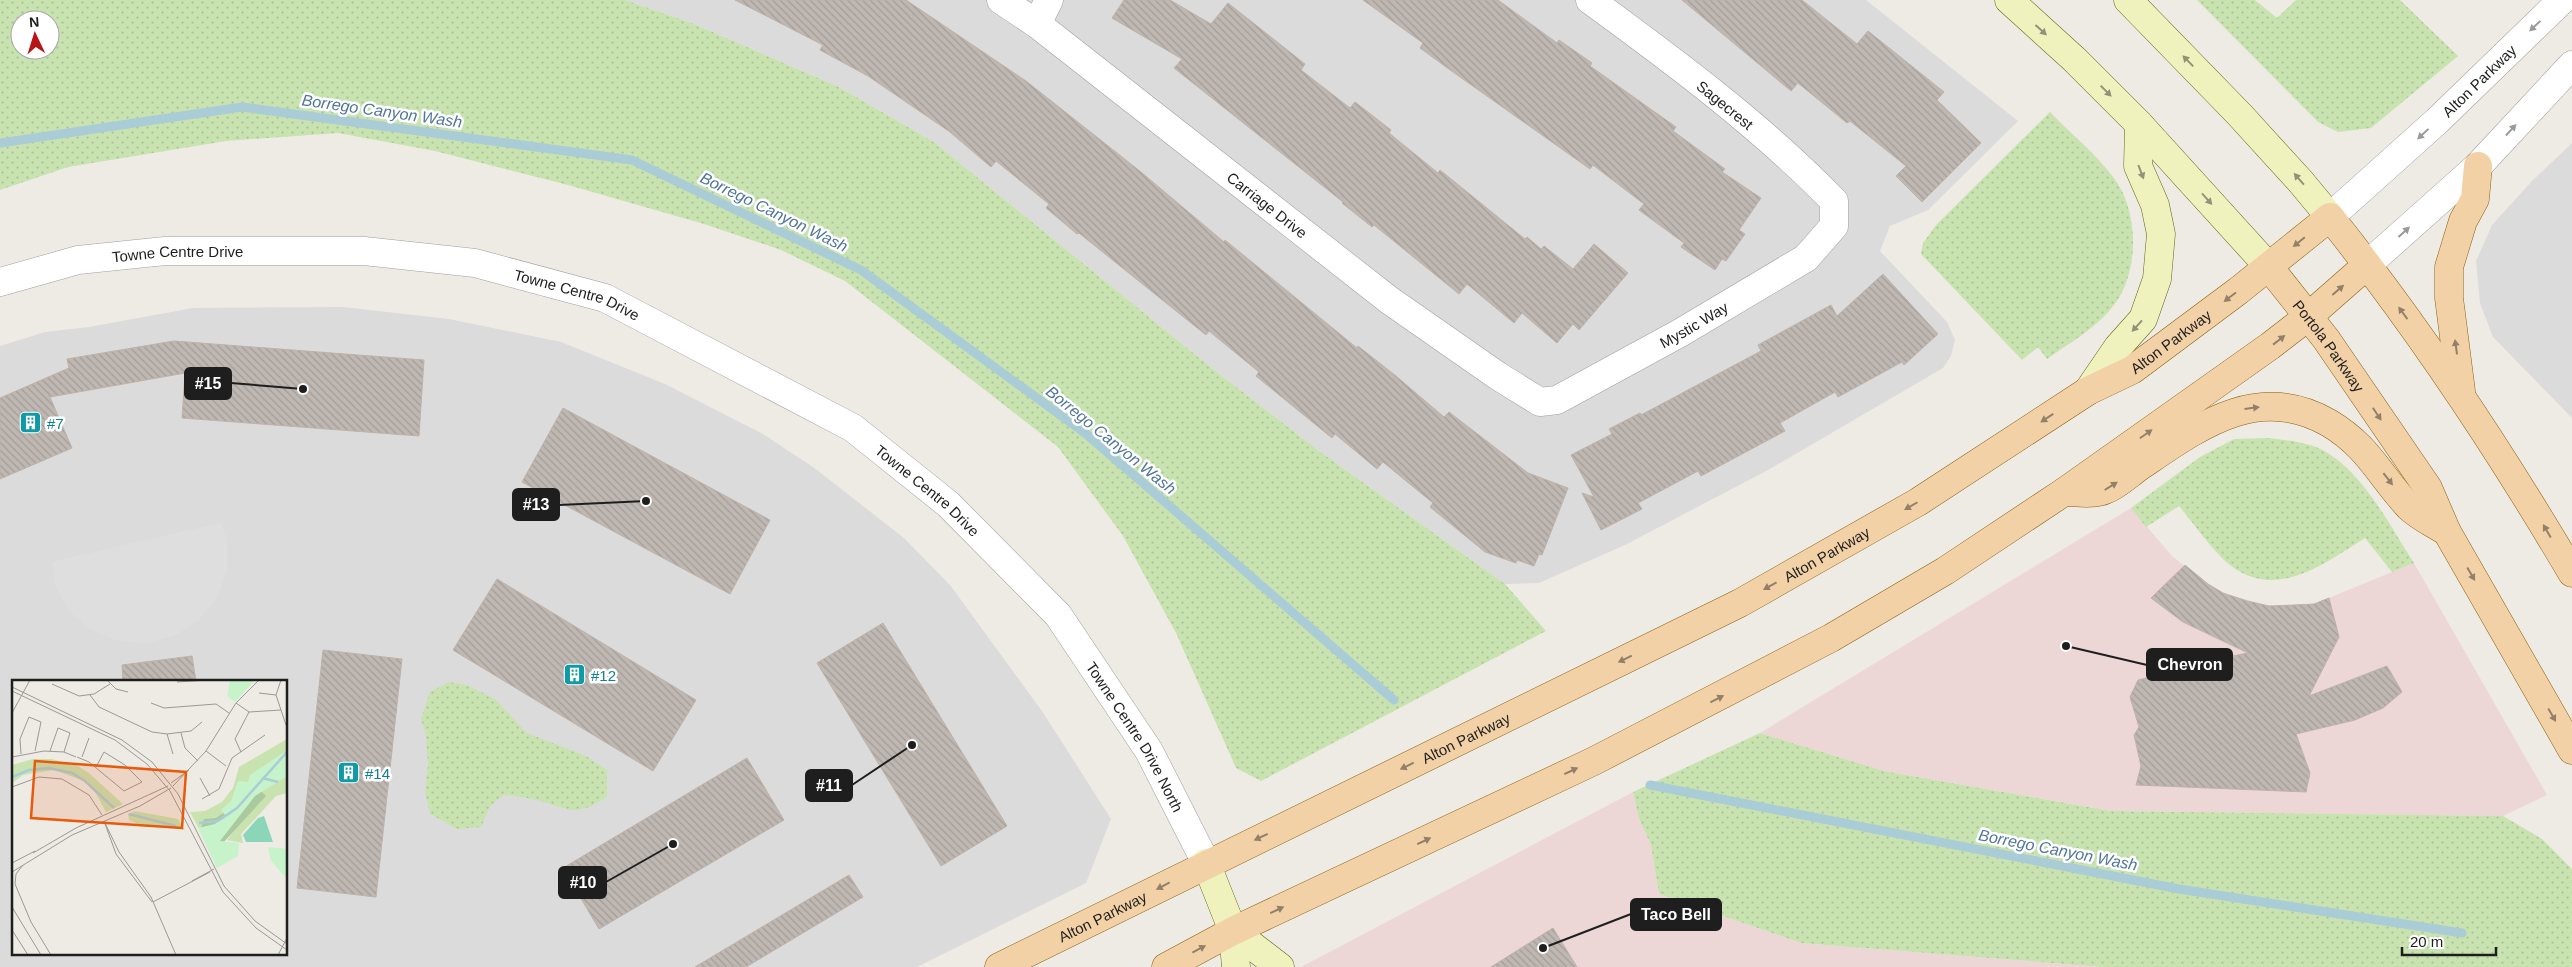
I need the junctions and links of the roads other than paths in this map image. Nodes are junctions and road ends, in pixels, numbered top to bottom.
1 (1001, 0) edge
2 (1049, 0) edge
3 (1590, 0) edge
4 (2009, 0) edge
5 (2128, 0) edge
6 (2562, 0) edge
7 (1037, 24) junction
8 (2572, 65) edge
9 (2139, 124) junction
10 (2478, 166) junction
11 (2330, 217) junction
12 (1834, 226) joint
13 (2368, 264) junction
14 (2269, 267) junction
15 (0, 282) edge
16 (2309, 316) junction
17 (2088, 391) junction
18 (2462, 395) junction
19 (1540, 402) joint
20 (2064, 492) junction
21 (2447, 532) junction
22 (2572, 573) edge
23 (1058, 615) joint
24 (2572, 750) edge
25 (1206, 863) junction
26 (1233, 931) junction
27 (999, 967) edge
28 (1166, 967) edge
29 (1236, 967) edge
30 (1280, 967) edge

1 - 7 street, Carriage Drive
2 - 7 street
3 - 12 street, Sagecrest
4 -> 9 main road, Portola Parkway
11 -> 5 main road
6 -> 11 street, Alton Parkway
7 - 19 street, Carriage Drive
10 -> 8 street
9 -> 14 main road, Portola Parkway
9 -> 17 main road
13 -> 10 street
18 -> 10 main road
11 - 13 main road
11 -> 14 main road, Alton Parkway
12 - 19 street, Mystic Way
16 -> 13 main road
18 -> 13 main road
14 - 16 main road, Portola Parkway
14 -> 17 main road, Alton Parkway
15 - 23 street, Towne Centre Drive
20 -> 16 main road
16 -> 21 main road, Portola Parkway
17 -> 25 main road, Alton Parkway
22 -> 18 main road
20 -> 21 main road
26 -> 20 main road
21 -> 24 main road, Portola Parkway
23 - 25 street, Towne Centre Drive North
25 - 26 main road
25 -> 27 main road, Alton Parkway
28 -> 26 main road
26 - 29 main road
26 - 30 main road

